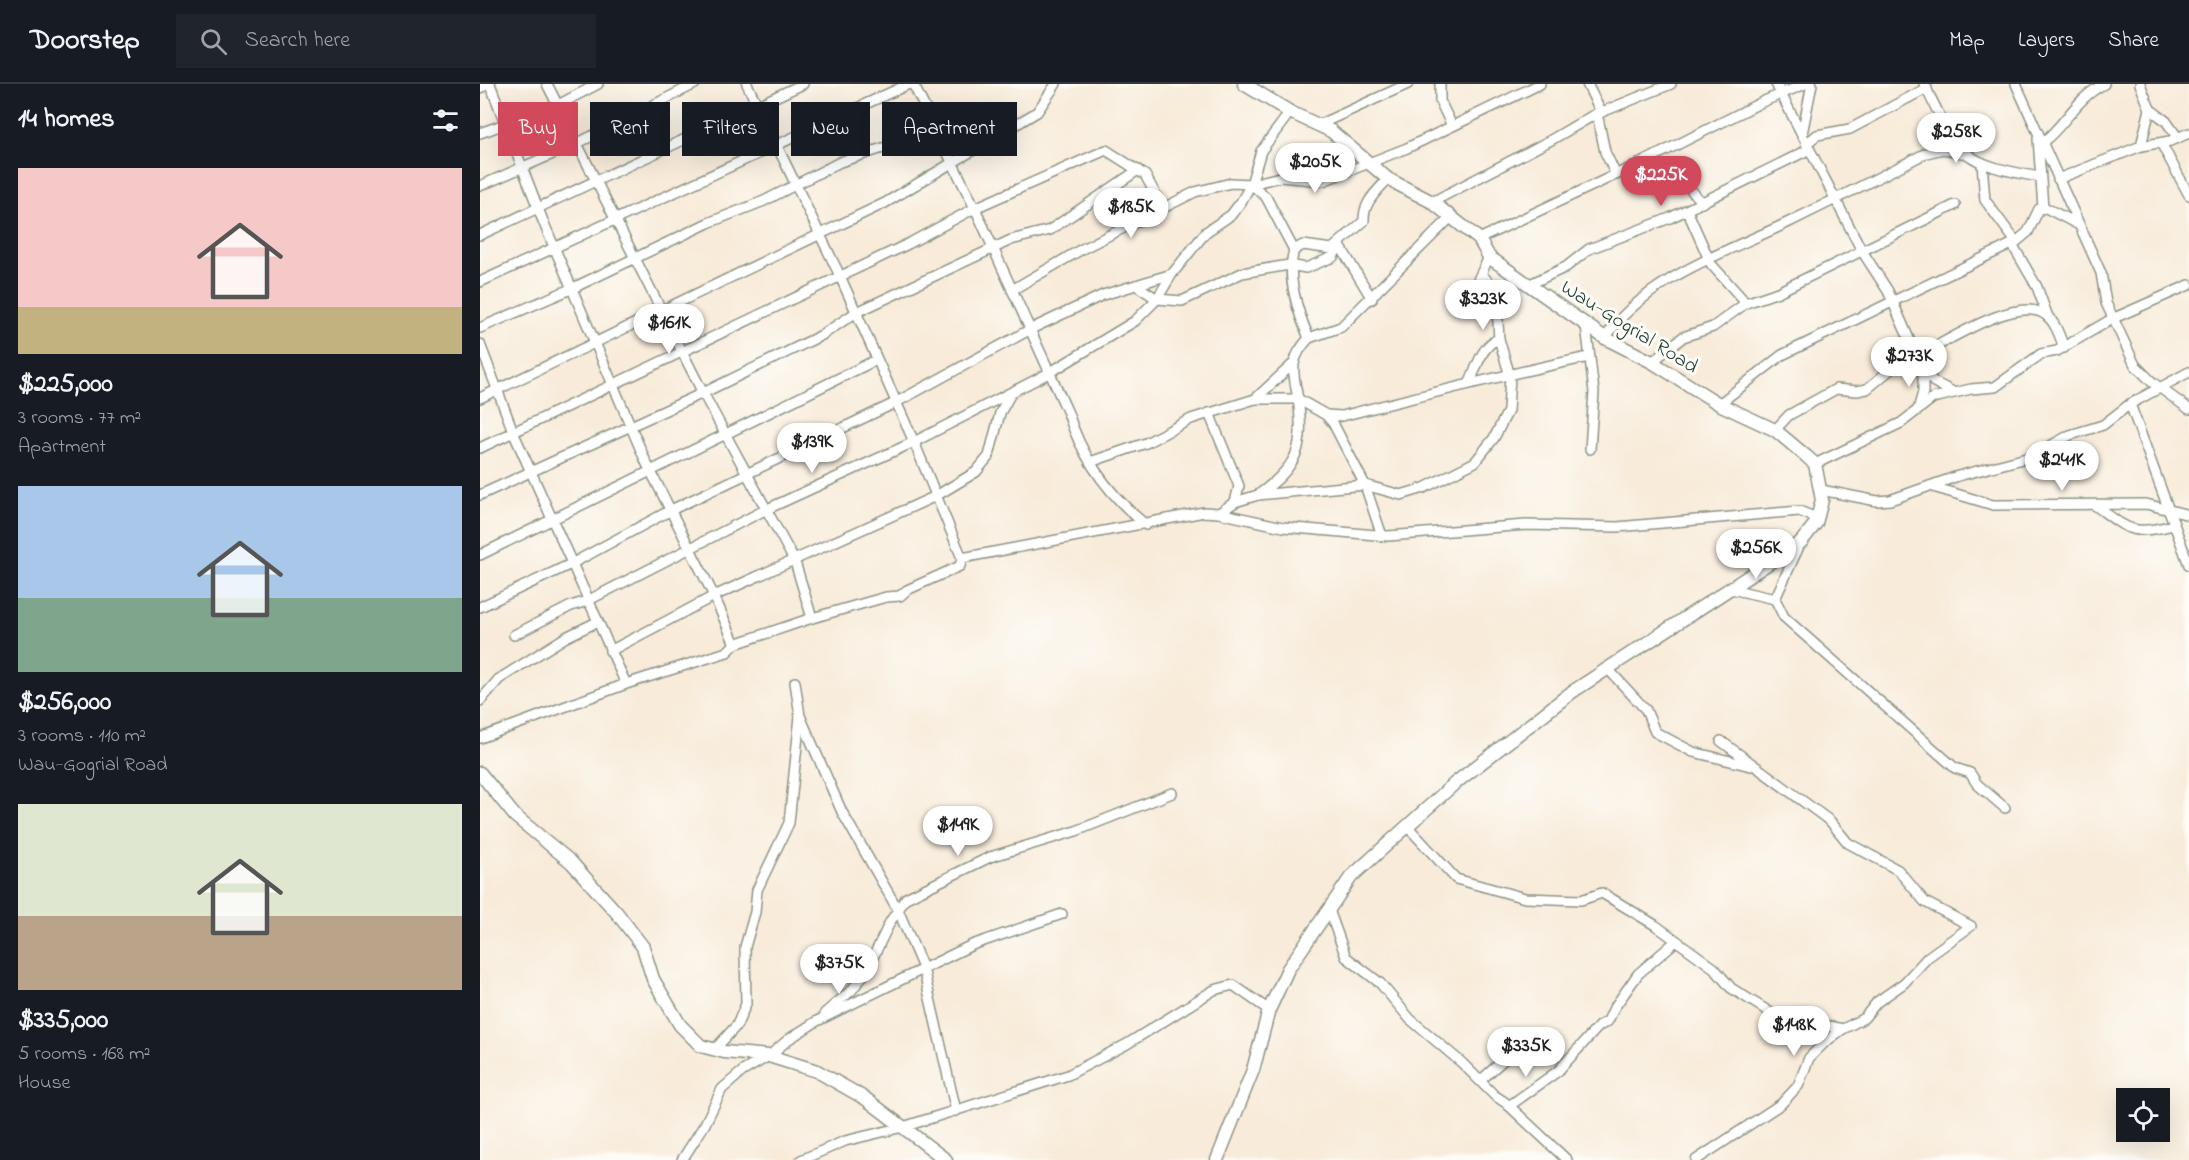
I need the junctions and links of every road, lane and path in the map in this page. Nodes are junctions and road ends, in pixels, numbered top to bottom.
1 (489, 84) edge
2 (547, 84) edge
3 (598, 84) edge
4 (695, 84) edge
5 (747, 84) edge
6 (803, 84) edge
7 (911, 84) edge
8 (1056, 84) edge
9 (1408, 84) edge
10 (1440, 84) edge
11 (1540, 84) edge
12 (1587, 84) edge
13 (1671, 84) edge
14 (1776, 84) edge
15 (1805, 84) edge
16 (1812, 84) edge
17 (2016, 84) edge
18 (2104, 84) edge
19 (2140, 84) edge
20 (1253, 86) edge
21 (1926, 86) edge
22 (480, 88) edge
23 (1780, 94) junction
24 (556, 102) edge
25 (564, 102) edge
26 (756, 102) edge
27 (766, 102) edge
28 (920, 102) edge
29 (498, 106) edge
30 (2150, 109) junction
31 (1290, 112) junction
32 (1599, 113) junction
33 (1318, 125) junction
34 (1452, 126) junction
35 (498, 127) edge
36 (2037, 131) junction
37 (480, 133) edge
38 (2189, 134) edge
39 (2178, 138) junction
40 (682, 141) edge
41 (2043, 142) junction
42 (578, 143) joint
43 (1805, 143) junction
44 (2161, 143) junction
45 (779, 146) edge
46 (2141, 146) junction
47 (882, 148) edge
48 (779, 153) edge
49 (1966, 154) junction
50 (518, 156) edge
51 (545, 156) edge
52 (756, 156) edge
53 (947, 156) edge
54 (1647, 160) junction
55 (1370, 163) junction
56 (1982, 163) junction
57 (951, 164) junction
58 (522, 165) junction
59 (1138, 170) junction
60 (1616, 176) junction
61 (2040, 177) junction
62 (1388, 179) junction
63 (2058, 179) junction
64 (594, 181) junction
65 (1251, 184) junction
66 (480, 186) edge
67 (795, 187) junction
68 (2189, 195) edge
69 (1835, 200) junction
70 (1432, 202) junction
71 (1702, 203) junction
72 (1955, 205) dead end
73 (537, 206) junction
74 (975, 208) junction
75 (1162, 208) junction
76 (2043, 208) junction
77 (1687, 210) junction
78 (1452, 216) junction
79 (615, 220) junction
80 (2079, 225) junction
81 (480, 235) edge
82 (820, 237) junction
83 (1479, 239) junction
84 (2014, 243) junction
85 (1339, 244) junction
86 (556, 248) junction
87 (993, 250) junction
88 (1294, 250) junction
89 (1862, 251) junction
90 (1489, 257) junction
91 (636, 258) junction
92 (1709, 260) junction
93 (1289, 265) junction
94 (1172, 274) junction
95 (1481, 274) junction
96 (840, 276) junction
97 (480, 282) edge
98 (1136, 285) junction
99 (1527, 285) junction
100 (2189, 285) edge
101 (573, 288) junction
102 (1012, 290) junction
103 (1467, 292) dead end
104 (1372, 298) junction
105 (1157, 299) junction
106 (1892, 300) junction
107 (1746, 303) junction
108 (663, 312) junction
109 (855, 314) junction
110 (2049, 317) junction
111 (2112, 319) junction
112 (1586, 325) junction
113 (480, 328) edge
114 (1031, 329) junction
115 (1309, 338) junction
116 (1605, 338) junction
117 (1499, 339) junction
118 (594, 343) junction
119 (480, 344) edge
120 (2064, 348) junction
121 (682, 351) junction
122 (1915, 353) junction
123 (1589, 357) junction
124 (876, 360) junction
125 (1652, 362) junction
126 (1293, 364) junction
127 (1923, 371) junction
128 (2189, 372) edge
129 (1049, 373) junction
130 (1510, 376) junction
131 (1470, 382) junction
132 (612, 383) junction
133 (2160, 387) junction
134 (496, 390) junction
135 (1961, 392) junction
136 (703, 393) junction
137 (1011, 393) junction
138 (480, 398) edge
139 (1255, 399) junction
140 (1298, 399) junction
141 (895, 403) junction
142 (1719, 404) junction
143 (2130, 404) junction
144 (2189, 409) edge
145 (1209, 413) junction
146 (1915, 413) junction
147 (1326, 415) junction
148 (631, 427) junction
149 (1775, 430) junction
150 (514, 434) junction
151 (726, 434) junction
152 (914, 442) junction
153 (480, 447) edge
154 (1590, 449) dead end
155 (1090, 462) junction
156 (1815, 464) junction
157 (651, 470) junction
158 (533, 472) junction
159 (748, 473) junction
160 (1365, 485) junction
161 (1930, 486) junction
162 (1821, 490) junction
163 (480, 495) edge
164 (1258, 495) junction
165 (936, 496) junction
166 (1235, 502) junction
167 (2096, 506) junction
168 (2166, 508) junction
169 (671, 510) junction
170 (765, 510) junction
171 (1219, 513) junction
172 (2189, 515) edge
173 (1817, 518) junction
174 (551, 521) junction
175 (1146, 525) junction
176 (2173, 525) junction
177 (1382, 536) junction
178 (1801, 542) junction
179 (691, 549) junction
180 (480, 555) edge
181 (962, 558) junction
182 (795, 561) junction
183 (571, 564) junction
184 (2189, 565) edge
185 (1736, 586) junction
186 (714, 596) junction
187 (1775, 599) junction
188 (587, 601) junction
189 (480, 607) edge
190 (812, 618) junction
191 (597, 622) junction
192 (514, 635) dead end
193 (735, 644) junction
194 (610, 651) junction
195 (1608, 669) junction
196 (795, 682) dead end
197 (626, 684) junction
198 (480, 700) edge
199 (800, 716) junction
200 (480, 738) edge
201 (1721, 741) dead end
202 (1762, 770) junction
203 (480, 773) edge
204 (1172, 793) dead end
205 (2005, 808) dead end
206 (1408, 827) junction
207 (898, 910) junction
208 (1329, 910) junction
209 (1062, 914) dead end
210 (1676, 941) junction
211 (923, 968) junction
212 (1269, 1010) junction
213 (817, 1021) junction
214 (1843, 1029) junction
215 (715, 1049) junction
216 (1509, 1055) dead end
217 (769, 1056) junction
218 (1481, 1080) junction
219 (1509, 1106) junction
220 (956, 1111) junction
221 (903, 1127) junction
222 (682, 1160) edge
223 (801, 1160) edge
224 (946, 1160) edge
225 (1217, 1160) edge
226 (1567, 1160) edge
227 (1696, 1160) edge

1 - 22 street
1 - 29 street
2 - 24 street
3 - 25 street
4 - 42 street
5 - 26 street
6 - 27 street
7 - 28 street
7 - 45 street
8 - 57 street
9 - 33 street
10 - 34 street
11 - 34 street
12 - 32 street
13 - 32 street
14 - 23 street
15 - 23 street
16 - 43 street
17 - 36 street
18 - 41 street
19 - 30 street
20 - 31 main road, Wau-Gogrial Road
21 - 43 street
21 - 49 street
23 - 43 street
23 - 54 street
30 - 39 street
30 - 46 street
31 - 33 main road, Wau-Gogrial Road
31 - 65 street
32 - 60 street
32 - 70 street
33 - 55 main road, Wau-Gogrial Road
34 - 55 street
35 - 37 street
36 - 41 street
36 - 61 street
38 - 39 street
39 - 44 street
40 - 64 street
41 - 63 street
42 - 64 street
43 - 69 street
43 - 71 street
44 - 46 street
44 - 68 street
46 - 63 street
47 - 67 street
48 - 67 street
49 - 56 street
49 - 69 street
50 - 58 street
51 - 58 street
52 - 79 street
53 - 57 street
54 - 60 street
54 - 71 street
55 - 62 main road, Wau-Gogrial Road
55 - 65 street
56 - 61 street
56 - 84 street
57 - 74 street
57 - 82 street
58 - 66 street
58 - 73 street
59 - 74 street
59 - 75 street
59 - 87 street
60 - 83 street
61 - 76 street
62 - 70 main road, Wau-Gogrial Road
62 - 85 street
63 - 80 street
64 - 73 street
64 - 79 street
65 - 75 street
65 - 88 street
65 - 94 street
67 - 82 street
67 - 91 street
69 - 89 street
69 - 92 street
70 - 78 main road, Wau-Gogrial Road
71 - 77 street
72 - 89 street
73 - 81 street
73 - 86 street
74 - 87 street
74 - 96 street
75 - 102 street
76 - 80 street
76 - 84 street
77 - 92 street
77 - 99 street
78 - 83 main road, Wau-Gogrial Road
78 - 104 street
79 - 86 street
79 - 91 street
80 - 111 street
82 - 96 street
82 - 108 street
83 - 90 main road, Wau-Gogrial Road
84 - 106 street
84 - 110 street
85 - 88 street
85 - 93 street
85 - 104 street
86 - 97 street
86 - 101 street
87 - 102 street
87 - 109 street
88 - 93 street
89 - 106 street
89 - 107 street
90 - 95 street
90 - 99 main road, Wau-Gogrial Road
91 - 101 street
91 - 108 street
92 - 107 street
92 - 116 street
93 - 105 street
93 - 115 street
94 - 98 street
94 - 105 street
95 - 103 street
95 - 117 street
96 - 109 street
96 - 121 street
98 - 105 street
98 - 114 street
99 - 112 main road, Wau-Gogrial Road
100 - 111 street
101 - 113 street
101 - 118 street
102 - 114 street
104 - 115 street
105 - 129 street
106 - 122 street
106 - 142 street
107 - 125 street
108 - 118 street
108 - 121 street
109 - 124 street
109 - 136 street
110 - 120 street
110 - 122 street
111 - 120 street
111 - 133 street
112 - 116 main road, Wau-Gogrial Road
112 - 123 street
114 - 129 street
114 - 141 street
115 - 126 street
116 - 125 main road, Wau-Gogrial Road
117 - 130 street
117 - 131 street
118 - 132 street
118 - 134 street
119 - 134 street
120 - 135 street
121 - 132 street
121 - 136 street
122 - 127 street
122 - 149 street
123 - 130 street
123 - 154 street
124 - 141 street
124 - 151 street
125 - 142 main road, Wau-Gogrial Road
126 - 139 street
126 - 140 street
127 - 135 street
127 - 146 street
128 - 133 street
129 - 137 street
129 - 155 street
130 - 131 street
130 - 160 street
131 - 147 street
132 - 148 street
132 - 150 street
133 - 143 street
133 - 144 street
134 - 138 street
134 - 150 street
135 - 146 street
136 - 148 street
136 - 151 street
137 - 152 street
137 - 165 street
139 - 140 street
139 - 145 street
140 - 147 street
140 - 164 street
141 - 152 street
141 - 159 street
142 - 149 main road, Wau-Gogrial Road
143 - 161 street
143 - 168 street
145 - 155 street
145 - 166 street
146 - 156 street
147 - 160 street
148 - 157 street
148 - 158 street
149 - 156 main road, Wau-Gogrial Road
150 - 153 street
150 - 158 street
151 - 157 street
151 - 159 street
152 - 165 street
152 - 170 street
155 - 175 street
156 - 162 main road
157 - 169 street
157 - 174 street
158 - 163 street
158 - 174 street
159 - 169 street
159 - 170 street
160 - 164 street
160 - 177 street
161 - 162 street
161 - 167 street
162 - 173 main road
164 - 166 street
165 - 181 street
165 - 182 street
166 - 171 street
167 - 168 street
167 - 176 street
168 - 172 street
168 - 176 street
169 - 179 street
169 - 183 street
170 - 179 street
170 - 182 street
171 - 175 street
171 - 177 street
173 - 177 street
173 - 178 main road
174 - 180 street
174 - 183 street
175 - 181 street
176 - 184 street
178 - 185 main road
178 - 187 street
179 - 186 street
179 - 188 street
181 - 190 street
182 - 186 street
182 - 190 street
183 - 188 street
183 - 189 street
185 - 187 street
185 - 195 main road
186 - 193 street
186 - 194 street
187 - 205 street
188 - 191 street
188 - 192 street
190 - 193 street
191 - 194 street
191 - 198 street
193 - 197 street
194 - 197 street
195 - 202 street
195 - 206 main road
196 - 199 street
197 - 200 street
199 - 207 street
199 - 215 street
201 - 202 street
202 - 214 street
203 - 215 main road
204 - 207 street
206 - 208 main road
206 - 210 street
207 - 211 street
207 - 213 street
208 - 212 main road
208 - 218 street
209 - 211 street
210 - 214 street
210 - 219 street
211 - 213 street
211 - 220 street
212 - 220 street
212 - 225 main road
213 - 217 street
214 - 227 street
215 - 217 main road
216 - 218 street
217 - 221 main road
217 - 222 street
218 - 219 street
219 - 226 street
220 - 221 street
221 - 223 street
221 - 224 main road

